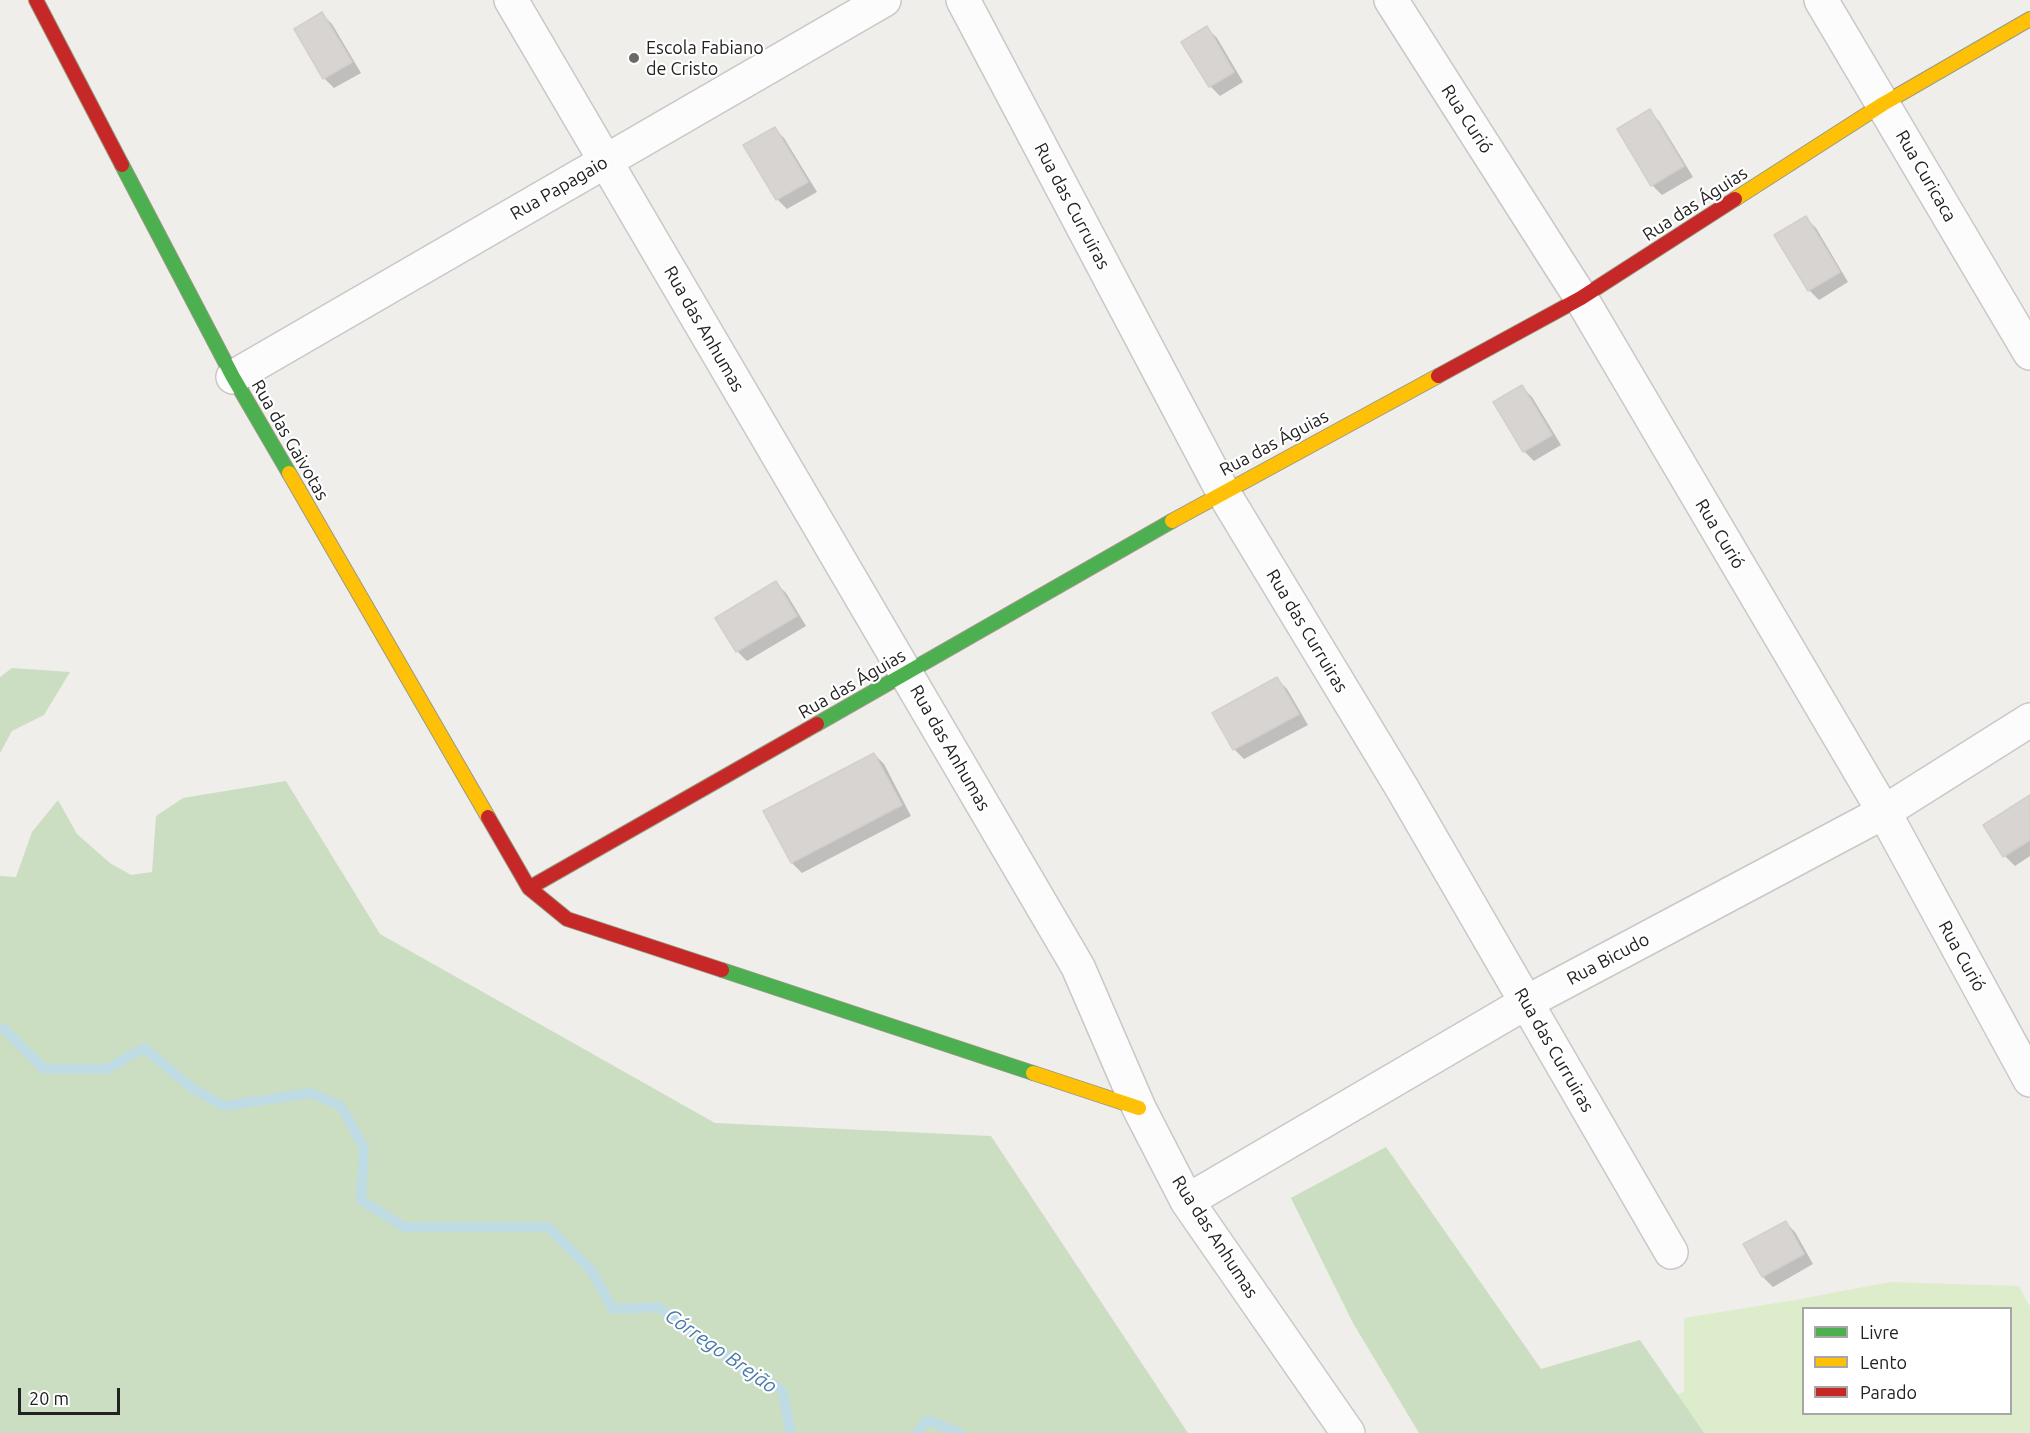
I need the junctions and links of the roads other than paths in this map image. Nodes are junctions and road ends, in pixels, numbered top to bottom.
1 (36, 0) edge
2 (511, 0) edge
3 (884, 0) edge
4 (963, 0) edge
5 (1391, 0) edge
6 (1821, 0) edge
7 (2030, 19) edge
8 (1883, 104) junction
9 (605, 161) junction
10 (1581, 298) junction
11 (2030, 353) edge
12 (233, 377) junction
13 (1222, 492) junction
14 (906, 673) junction
15 (2030, 720) edge
16 (1884, 812) junction
17 (529, 888) junction
18 (1527, 1002) junction
19 (2030, 1080) edge
20 (1139, 1108) junction
21 (1187, 1201) junction
22 (1671, 1252) dead end
23 (1348, 1433) edge

1 - 12 street, Rua das Gaivotas
2 - 9 street, Rua das Anhumas
3 - 9 street, Rua Papagaio
4 - 13 street, Rua das Curruiras
5 - 10 street, Rua Curió
6 - 8 street, Rua Curicaca
7 - 8 street, Rua das Águias
8 - 10 street, Rua das Águias
8 - 11 street, Rua Curicaca
9 - 12 street, Rua Papagaio
9 - 14 street, Rua das Anhumas
10 - 13 street, Rua das Águias
10 - 16 street, Rua Curió
12 - 17 street, Rua das Gaivotas
13 - 14 street, Rua das Águias
13 - 18 street, Rua das Curruiras
14 - 17 street, Rua das Águias
14 - 20 street, Rua das Anhumas
15 - 16 street, Rua Bicudo
16 - 18 street, Rua Bicudo
16 - 19 street, Rua Curió
17 - 20 street
18 - 21 street, Rua Bicudo
18 - 22 street, Rua das Curruiras
20 - 21 street, Rua das Anhumas
21 - 23 street, Rua das Anhumas

